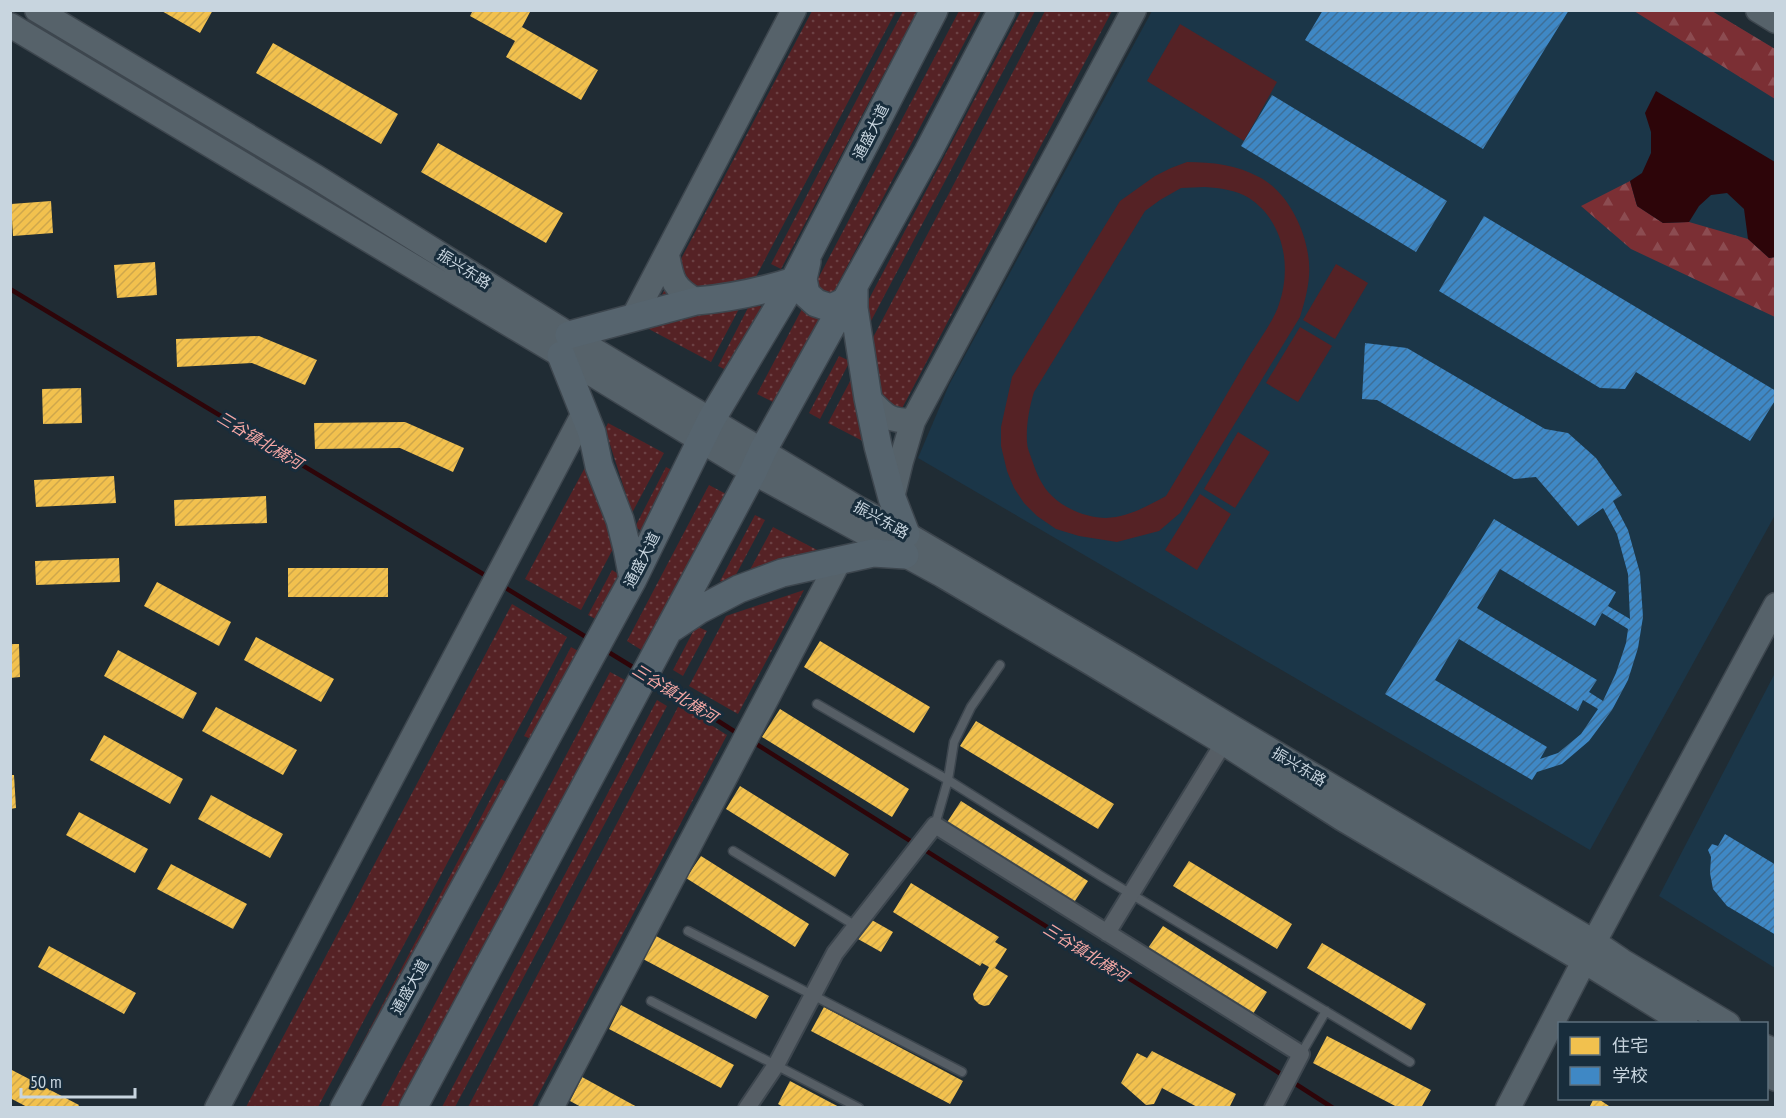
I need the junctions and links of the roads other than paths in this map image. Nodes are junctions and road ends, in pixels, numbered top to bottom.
1 (37, 10) edge
2 (794, 10) edge
3 (934, 10) edge
4 (1002, 10) edge
5 (1134, 10) edge
6 (1758, 10) edge
7 (1776, 21) edge
8 (10, 25) edge
9 (808, 254) junction
10 (667, 255) junction
11 (794, 280) junction
12 (850, 294) junction
13 (696, 301) junction
14 (634, 316) junction
15 (565, 345) junction
16 (867, 398) junction
17 (584, 413) junction
18 (914, 421) junction
19 (706, 430) junction
20 (758, 461) junction
21 (892, 498) junction
22 (905, 544) junction
23 (840, 559) junction
24 (633, 579) junction
25 (1776, 605) edge
26 (668, 630) junction
27 (1000, 665) dead end
28 (817, 704) dead end
29 (1228, 736) junction
30 (948, 780) junction
31 (935, 825) junction
32 (733, 851) dead end
33 (1132, 893) junction
34 (856, 926) junction
35 (688, 931) dead end
36 (1107, 933) junction
37 (1589, 951) junction
38 (814, 994) junction
39 (651, 1001) dead end
40 (1326, 1011) junction
41 (1685, 1022) edge
42 (1726, 1022) edge
43 (1301, 1054) junction
44 (1410, 1062) dead end
45 (776, 1065) junction
46 (962, 1072) dead end
47 (217, 1107) edge
48 (344, 1107) edge
49 (413, 1107) edge
50 (551, 1107) edge
51 (747, 1107) edge
52 (859, 1107) edge
53 (1273, 1107) edge
54 (1508, 1107) edge

1 - 15 street, 振兴东路
2 - 10 street
3 - 9 main road, 通盛大道
4 - 12 main road
5 - 18 street
6 - 7 street
8 - 15 street, 振兴东路
9 - 11 main road, 通盛大道
9 - 12 main road
10 - 13 street
10 - 14 street
11 - 13 main road
11 - 19 main road, 通盛大道
12 - 16 main road
12 - 20 main road
13 - 14 main road
14 - 15 main road
15 - 17 main road
15 - 19 street, 振兴东路
16 - 18 street
16 - 21 main road
17 - 24 main road
17 - 47 street
18 - 21 street
19 - 20 street, 振兴东路
19 - 24 main road, 通盛大道
20 - 22 street, 振兴东路
20 - 26 main road
21 - 22 main road
22 - 23 main road
22 - 29 street, 振兴东路
23 - 26 main road
23 - 50 street
24 - 48 main road, 通盛大道
25 - 37 street
26 - 49 main road
27 - 30 lane
28 - 30 lane
29 - 33 street
29 - 37 street, 振兴东路
30 - 31 lane
30 - 33 lane
31 - 34 street
31 - 36 street
32 - 34 lane
33 - 36 street
33 - 40 lane
34 - 38 street
35 - 38 lane
36 - 43 street
37 - 41 street, 振兴东路
37 - 42 street, 振兴东路
37 - 54 street
38 - 45 street
38 - 46 lane
39 - 45 lane
40 - 43 lane
40 - 44 lane
43 - 53 street
45 - 51 street
45 - 52 lane

